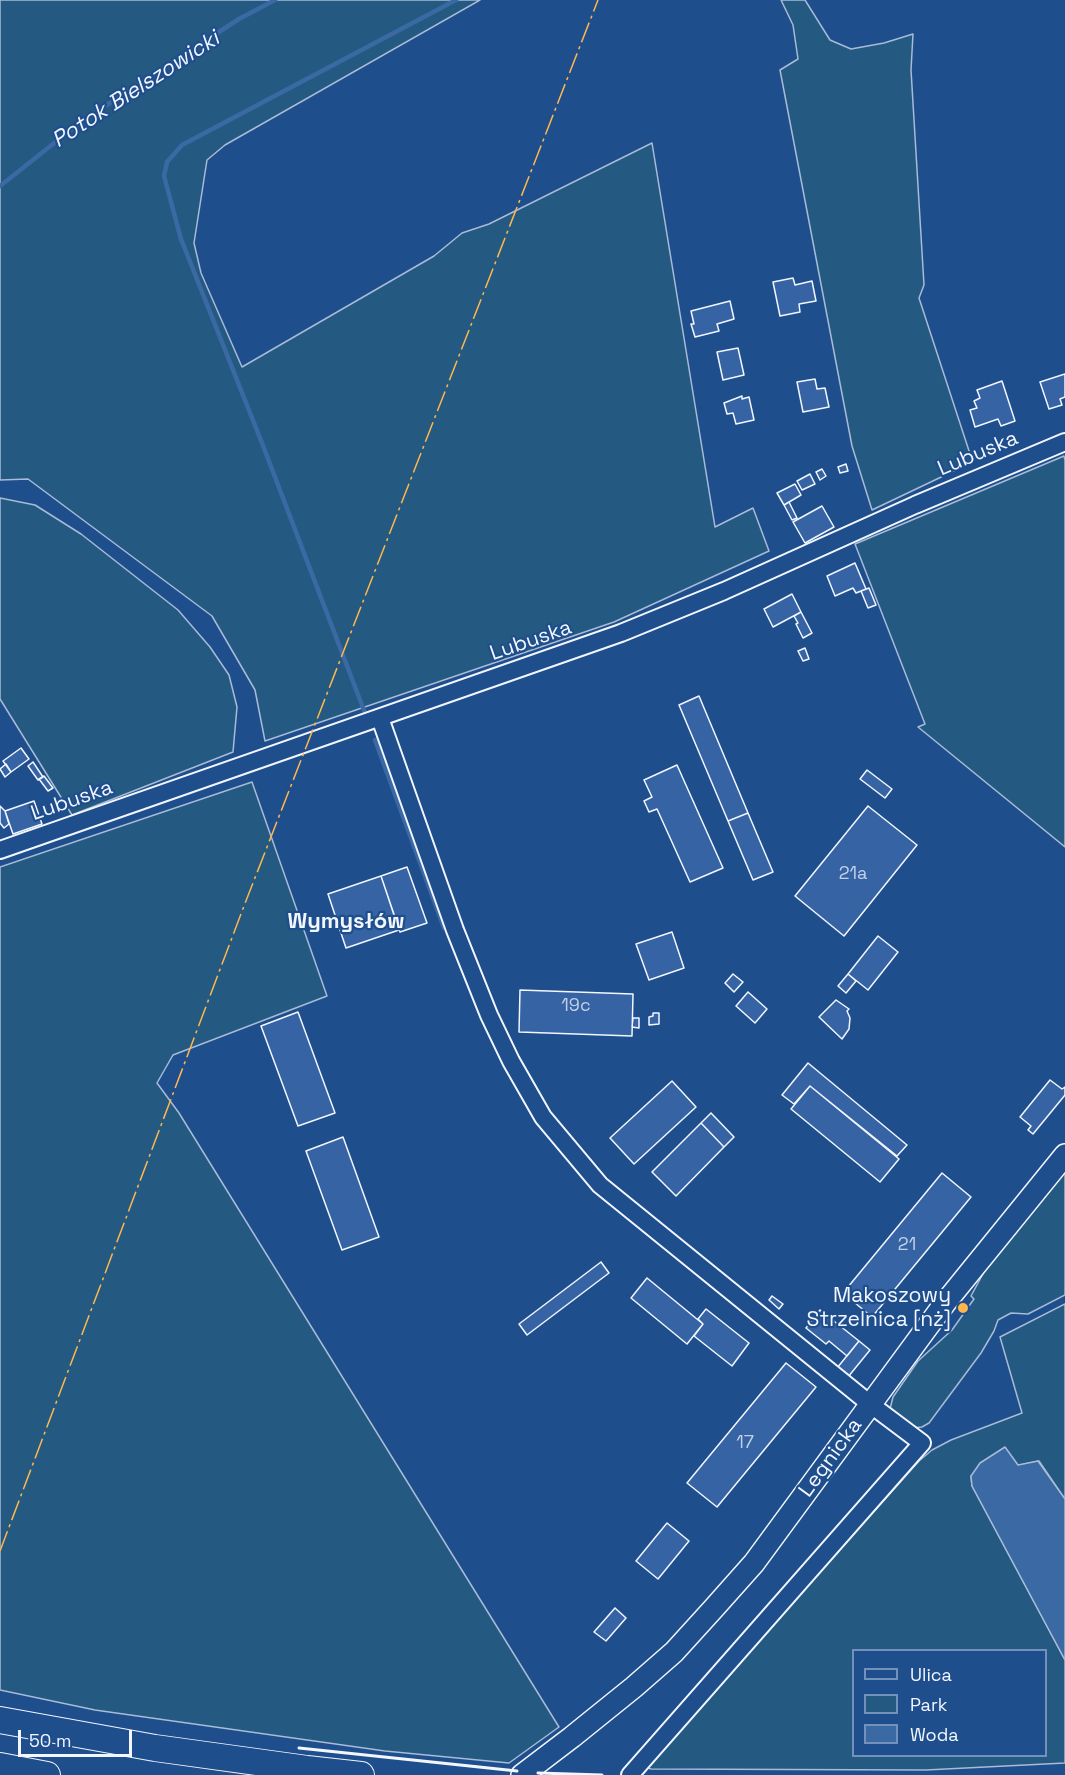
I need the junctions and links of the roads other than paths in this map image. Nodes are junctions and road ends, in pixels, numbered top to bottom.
1 (1065, 442) edge
2 (380, 718) junction
3 (0, 849) edge
4 (1065, 1155) edge
5 (870, 1404) junction
6 (0, 1720) edge
7 (0, 1766) edge
8 (47, 1775) edge
9 (361, 1775) edge
10 (522, 1775) edge
11 (630, 1775) edge

1 - 2 street, Lubuska
2 - 3 street, Lubuska
2 - 5 street
4 - 5 main road, Legnicka
5 - 10 main road, Legnicka
5 - 11 street
6 - 9 highway
7 - 8 highway

